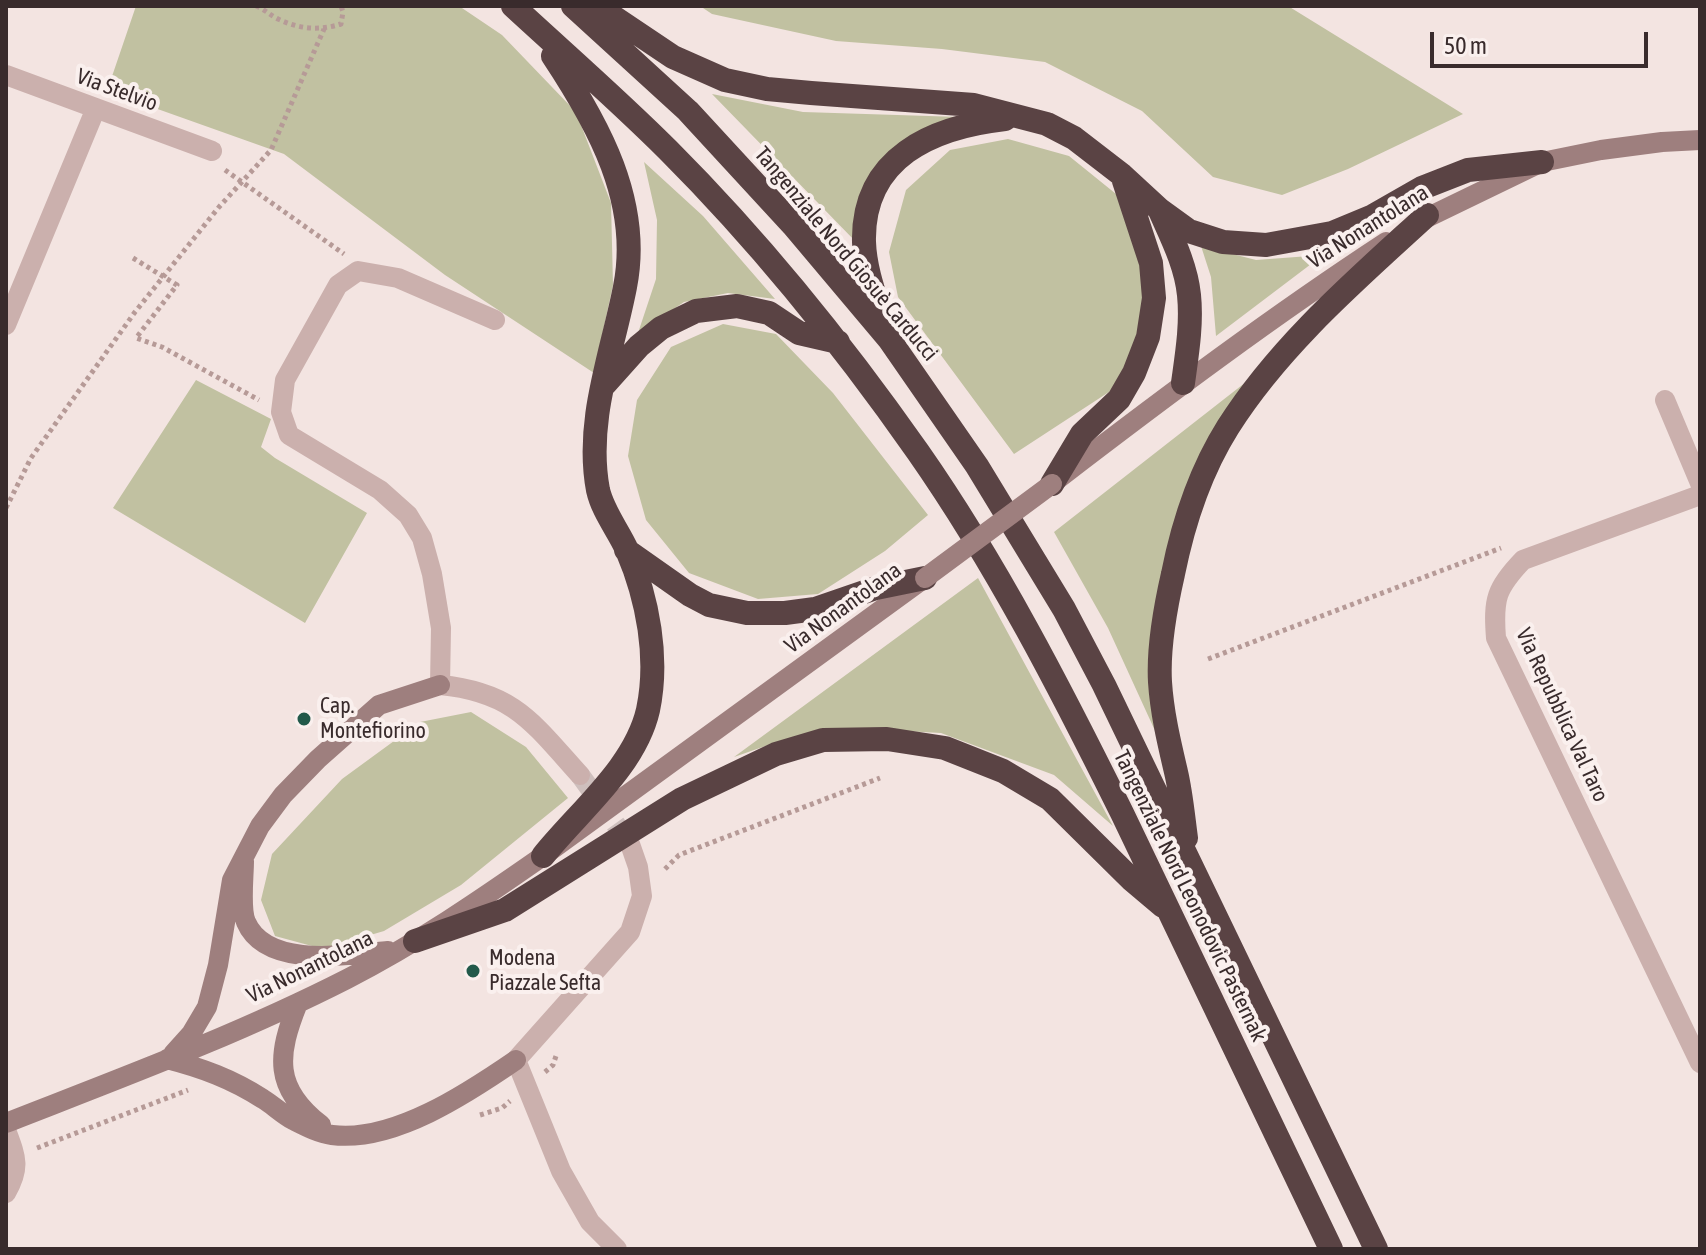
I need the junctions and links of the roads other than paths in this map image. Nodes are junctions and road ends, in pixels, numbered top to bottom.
1 (513, 6) edge
2 (573, 6) edge
3 (597, 6) edge
4 (532, 24) junction
5 (6, 75) edge
6 (96, 108) junction
7 (1015, 118) junction
8 (1700, 140) edge
9 (216, 159) road end
10 (1542, 162) junction
11 (1122, 175) junction
12 (1160, 210) junction
13 (1427, 215) junction
14 (495, 320) dead end
15 (6, 325) edge
16 (889, 339) junction
17 (838, 342) junction
18 (1183, 383) junction
19 (603, 386) junction
20 (1665, 400) dead end
21 (1700, 483) edge
22 (1052, 484) junction
23 (1700, 495) edge
24 (626, 550) junction
25 (925, 578) junction
26 (1064, 609) joint
27 (440, 685) junction
28 (580, 775) tunnel mouth
29 (630, 844) tunnel mouth
30 (543, 856) junction
31 (244, 858) junction
32 (1189, 860) junction
33 (1171, 914) junction
34 (407, 945) junction
35 (298, 1003) junction
36 (167, 1059) junction
37 (516, 1060) junction
38 (1700, 1063) edge
39 (6, 1123) edge
40 (6, 1130) edge
41 (343, 1136) junction
42 (6, 1193) edge
43 (617, 1249) edge
44 (1331, 1249) edge
45 (1376, 1249) edge

1 - 4 highway
2 - 16 highway, Tangenziale Nord Giosuè Carducci
3 - 7 highway
4 - 17 highway
4 - 19 highway
5 - 6 street, Via Stelvio
6 - 9 street, Via Stelvio
6 - 15 street
7 - 11 highway
7 - 16 highway
8 - 10 main road, Via Nonantolana
10 - 12 highway
10 - 13 main road, Via Nonantolana
11 - 12 highway
11 - 22 highway
12 - 18 highway
13 - 18 main road, Via Nonantolana
13 - 32 highway
14 - 27 street
16 - 26 highway, Tangenziale Nord Giosuè Carducci
17 - 19 highway
17 - 33 highway, Tangenziale Nord Leonodovic Pasternak
18 - 22 main road, Via Nonantolana
19 - 24 highway
20 - 21 street
22 - 25 main road, Via Nonantolana, bridge
23 - 38 street, Via Repubblica Val Taro
24 - 25 highway
24 - 30 highway
25 - 30 main road, Via Nonantolana
26 - 32 highway, Tangenziale Nord Leonodovic Pasternak
27 - 28 street
27 - 31 main road
29 - 37 street
30 - 34 main road, Via Nonantolana
31 - 34 main road
31 - 36 main road
32 - 45 highway, Tangenziale Nord Leonodovic Pasternak
33 - 34 highway
33 - 44 highway, Tangenziale Nord Leonodovic Pasternak
34 - 35 main road, Via Nonantolana
35 - 36 main road, Via Nonantolana
35 - 41 main road
36 - 39 main road, Via Nonantolana
36 - 41 main road
37 - 41 main road
37 - 43 street
40 - 42 street

